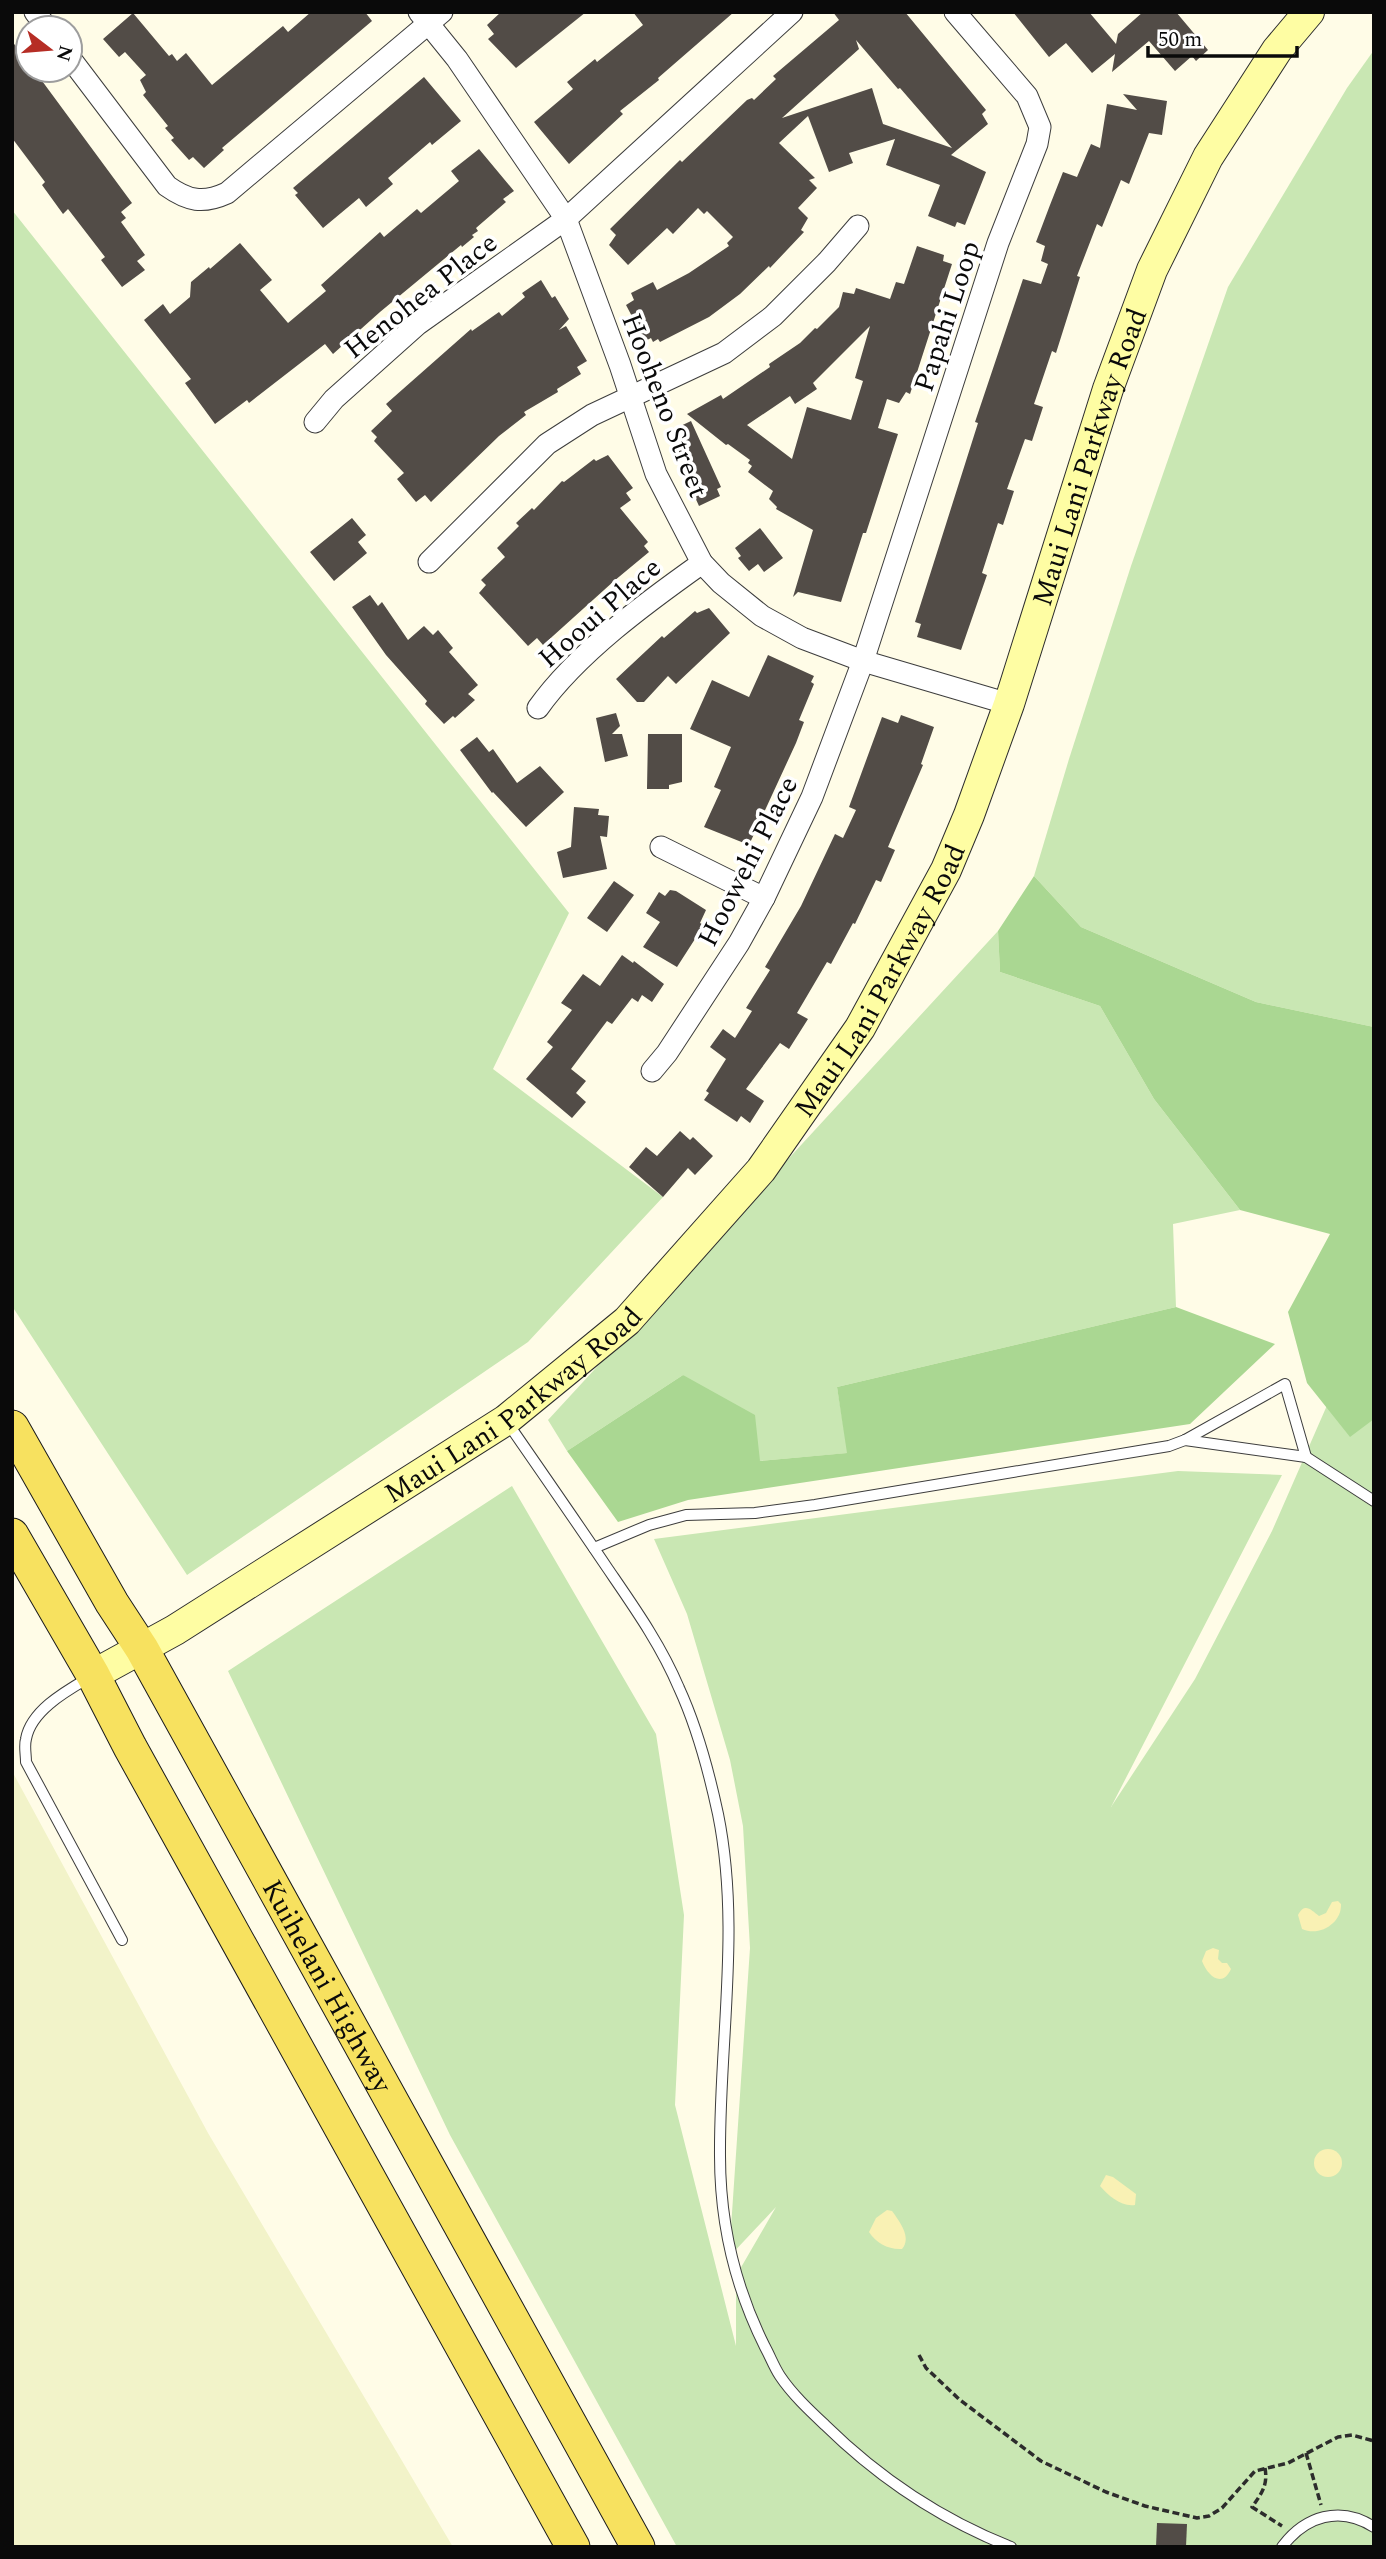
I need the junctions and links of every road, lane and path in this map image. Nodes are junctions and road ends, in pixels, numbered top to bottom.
1 (792, 12) edge
2 (955, 12) edge
3 (1309, 12) edge
4 (430, 16) edge
5 (84, 76) edge
6 (566, 219) junction
7 (858, 226) dead end
8 (630, 396) junction
9 (314, 422) dead end
10 (429, 562) dead end
11 (702, 563) junction
12 (863, 661) junction
13 (1009, 704) junction
14 (538, 708) dead end
15 (661, 847) dead end
16 (764, 898) junction
17 (652, 1071) dead end
18 (506, 1420) junction
19 (12, 1427) edge
20 (1185, 1440) junction
21 (1306, 1457) junction
22 (1374, 1501) edge
23 (12, 1535) edge
24 (594, 1548) junction
25 (142, 1649) junction
26 (93, 1675) junction
27 (122, 1940) dead end
28 (919, 2355) dead end
29 (1374, 2441) edge
30 (1306, 2453) junction
31 (1265, 2468) junction
32 (1324, 2516) junction
33 (1374, 2526) edge
34 (1293, 2533) junction
35 (573, 2547) edge
36 (638, 2547) edge
37 (1011, 2547) edge
38 (1282, 2547) edge

1 - 6 street
2 - 12 street, Papahi Loop
3 - 13 main road, Maui Lani Parkway Road
4 - 5 street
4 - 6 street, Hooheno Street
6 - 8 street, Hooheno Street
6 - 9 street, Henohea Place
7 - 8 street
8 - 10 street
8 - 11 street, Hooheno Street
11 - 12 street, Hooheno Street
11 - 14 street, Hooui Place
12 - 13 street, Hooheno Street
12 - 16 street, Hoowehi Place
13 - 18 main road, Maui Lani Parkway Road
15 - 16 street
16 - 17 street, Hoowehi Place
18 - 24 lane
18 - 25 main road, Maui Lani Parkway Road
19 - 25 main road, Kuihelani Highway
20 - 21 lane
20 - 21 lane
20 - 24 lane
21 - 22 lane
23 - 26 main road, Kuihelani Highway
24 - 37 lane
25 - 26 main road, Maui Lani Parkway Road
25 - 36 main road, Kuihelani Highway
26 - 27 lane
26 - 35 main road, Kuihelani Highway
28 - 31 path
29 - 30 path
30 - 31 path
30 - 32 path
31 - 34 path
32 - 33 lane
32 - 34 lane
34 - 38 lane

